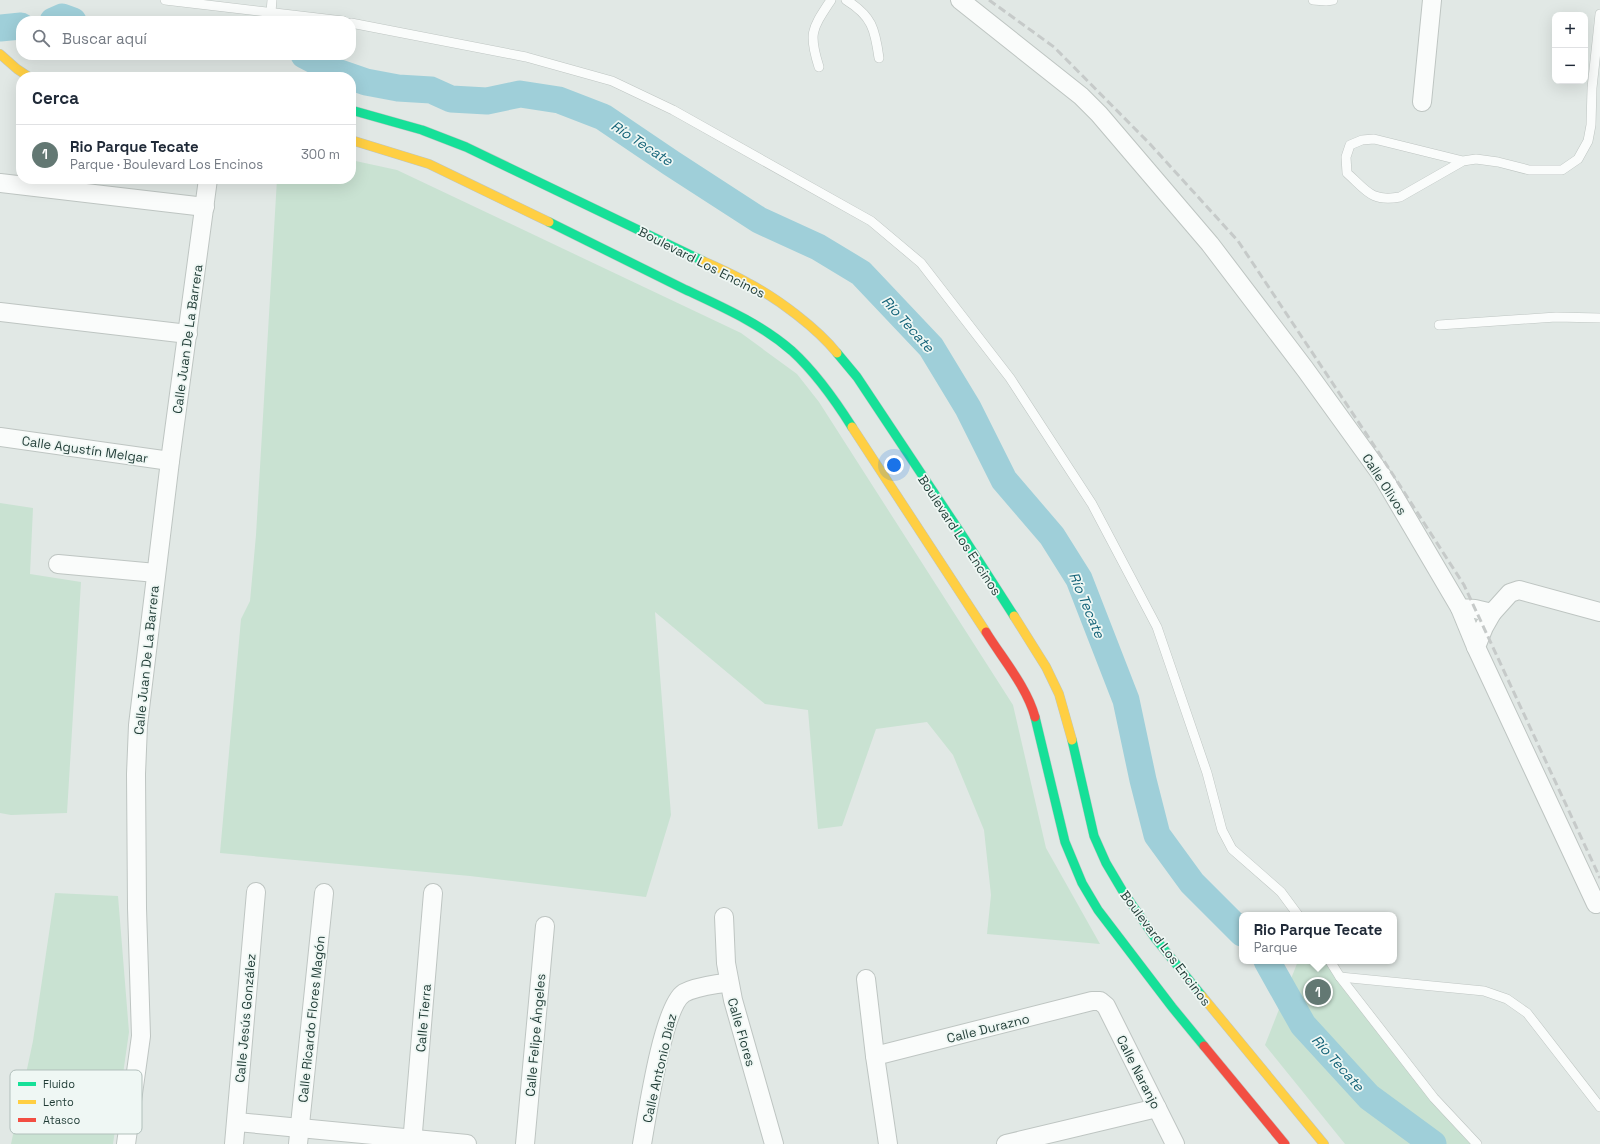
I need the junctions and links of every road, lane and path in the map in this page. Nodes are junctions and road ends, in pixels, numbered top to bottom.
1 (165, 0) edge
2 (272, 0) edge
3 (831, 0) edge
4 (846, 0) edge
5 (960, 0) edge
6 (1313, 0) edge
7 (1333, 0) edge
8 (1432, 0) edge
9 (271, 12) junction
10 (1600, 14) edge
11 (303, 16) edge
12 (356, 24) edge
13 (2, 57) edge
14 (879, 58) dead end
15 (819, 67) dead end
16 (22, 72) edge
17 (1422, 102) dead end
18 (356, 111) edge
19 (356, 141) edge
20 (1463, 161) junction
21 (0, 183) edge
22 (207, 184) edge
23 (204, 207) junction
24 (0, 312) edge
25 (1600, 318) edge
26 (1439, 324) dead end
27 (188, 334) junction
28 (0, 437) edge
29 (170, 461) junction
30 (58, 564) dead end
31 (156, 573) junction
32 (1460, 608) junction
33 (1600, 612) edge
34 (1492, 613) junction
35 (1476, 647) junction
36 (256, 892) dead end
37 (324, 893) dead end
38 (433, 893) dead end
39 (1596, 904) dead end
40 (1296, 912) edge
41 (724, 917) dead end
42 (545, 926) dead end
43 (1332, 964) edge
44 (1340, 977) junction
45 (866, 979) dead end
46 (728, 982) junction
47 (1100, 1001) joint
48 (875, 1056) junction
49 (136, 1070) edge
50 (1600, 1107) edge
51 (1157, 1108) junction
52 (237, 1122) junction
53 (127, 1134) edge
54 (298, 1136) edge
55 (413, 1141) edge
56 (126, 1144) edge
57 (234, 1144) edge
58 (467, 1144) edge
59 (524, 1144) edge
60 (642, 1144) edge
61 (774, 1144) edge
62 (888, 1144) edge
63 (1006, 1144) edge
64 (1175, 1144) edge
65 (1285, 1144) edge
66 (1324, 1144) edge
67 (1477, 1144) edge

1 - 9 lane
2 - 9 lane
3 - 15 lane
4 - 14 lane
5 - 32 street, Calle Olivos
6 - 7 lane
8 - 17 street
9 - 11 lane
10 - 20 lane
12 - 40 lane
13 - 16 main road
18 - 66 main road, Boulevard Los Encinos
19 - 65 main road
20 - 20 lane
21 - 23 street
22 - 23 street, Calle Juan De La Barrera
23 - 27 street, Calle Juan De La Barrera
24 - 27 street
25 - 26 lane
27 - 29 street, Calle Juan De La Barrera
28 - 29 street, Calle Agustín Melgar
29 - 31 street, Calle Juan De La Barrera
30 - 31 street
31 - 49 street, Calle Juan De La Barrera
32 - 34 street
32 - 35 street, Calle Olivos
33 - 34 street
34 - 35 street
35 - 39 street, Calle Olivos
36 - 52 street, Calle Jesús González
37 - 54 street, Calle Ricardo Flores Magón
38 - 55 street, Calle Tierra
41 - 46 street, Calle Flores
42 - 59 street, Calle Felipe Ángeles
43 - 44 lane
44 - 50 lane
44 - 67 lane
45 - 48 street
46 - 60 street, Calle Antonio Díaz
46 - 61 street, Calle Flores
47 - 48 street, Calle Durazno
47 - 51 street, Calle Naranjo
48 - 62 street
51 - 63 street
51 - 64 street, Calle Naranjo
52 - 54 street
52 - 57 street, Calle Jesús González
53 - 56 street, Calle Juan De La Barrera
54 - 55 street
55 - 58 street

